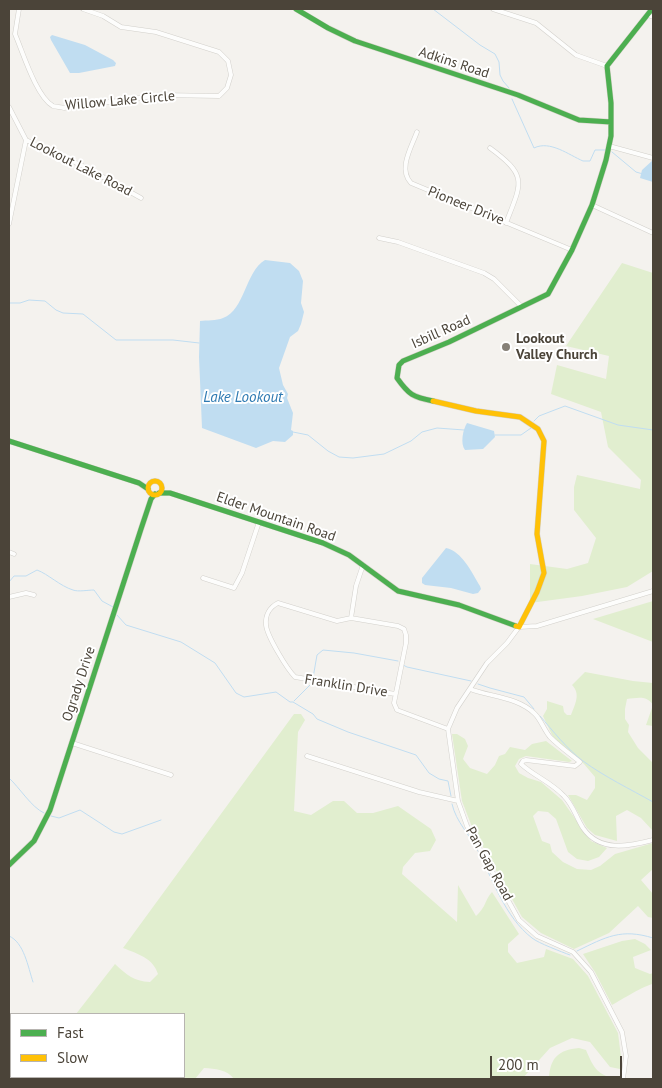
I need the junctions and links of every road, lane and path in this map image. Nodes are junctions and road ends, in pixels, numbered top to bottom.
1 (19, 9) edge
2 (83, 9) edge
3 (296, 9) edge
4 (493, 9) edge
5 (652, 9) edge
6 (651, 16) edge
7 (607, 66) junction
8 (9, 108) edge
9 (611, 122) junction
10 (416, 132) dead end
11 (26, 140) junction
12 (609, 146) junction
13 (490, 148) dead end
14 (653, 158) edge
15 (141, 198) dead end
16 (592, 205) junction
17 (506, 222) junction
18 (9, 224) edge
19 (653, 233) edge
20 (379, 238) dead end
21 (572, 250) junction
22 (521, 306) junction
23 (9, 441) edge
24 (151, 482) junction
25 (139, 483) junction
26 (161, 486) junction
27 (170, 493) junction
28 (153, 494) junction
29 (259, 522) junction
30 (9, 552) edge
31 (14, 554) dead end
32 (363, 565) junction
33 (203, 578) dead end
34 (653, 592) edge
35 (34, 595) dead end
36 (9, 597) edge
37 (351, 618) junction
38 (519, 627) junction
39 (470, 689) junction
40 (395, 694) junction
41 (448, 729) junction
42 (72, 743) junction
43 (307, 756) dead end
44 (171, 775) dead end
45 (458, 801) junction
46 (653, 840) edge
47 (9, 865) edge
48 (623, 1079) edge

1 - 2 street, Willow Lake Circle
3 - 9 street, Adkins Road
4 - 7 street
5 - 6 street
6 - 7 street
7 - 9 street, Isbill Road
8 - 11 street, Lookout Lake Road
9 - 12 street, Isbill Road
10 - 17 street, Pioneer Drive
11 - 15 street, Lookout Lake Road
11 - 18 street
12 - 14 street
12 - 16 street, Isbill Road
13 - 17 street
16 - 19 street
16 - 21 street, Isbill Road
17 - 21 street, Pioneer Drive
20 - 22 street
21 - 22 street, Isbill Road
22 - 38 street, Isbill Road
23 - 25 street, Elder Mountain Road
24 - 25 street, Elder Mountain Road
24 - 26 street, Elder Mountain Road
24 - 28 street
25 - 28 street, Elder Mountain Road
26 - 27 street, Elder Mountain Road
26 - 28 street
27 - 28 street, Elder Mountain Road
27 - 29 street, Elder Mountain Road
28 - 42 street, Ogrady Drive
29 - 32 street, Elder Mountain Road
29 - 33 street
30 - 31 street
32 - 37 street
32 - 38 street, Elder Mountain Road
34 - 38 street, Elder Mountain Road
35 - 36 street
37 - 40 street
37 - 40 street, Franklin Drive
38 - 39 street
39 - 41 street
39 - 46 street
40 - 41 street, Franklin Drive
41 - 45 street, Pan Gap Road
42 - 44 street
42 - 47 street, Ogrady Drive
43 - 45 street
45 - 48 street, Pan Gap Road

